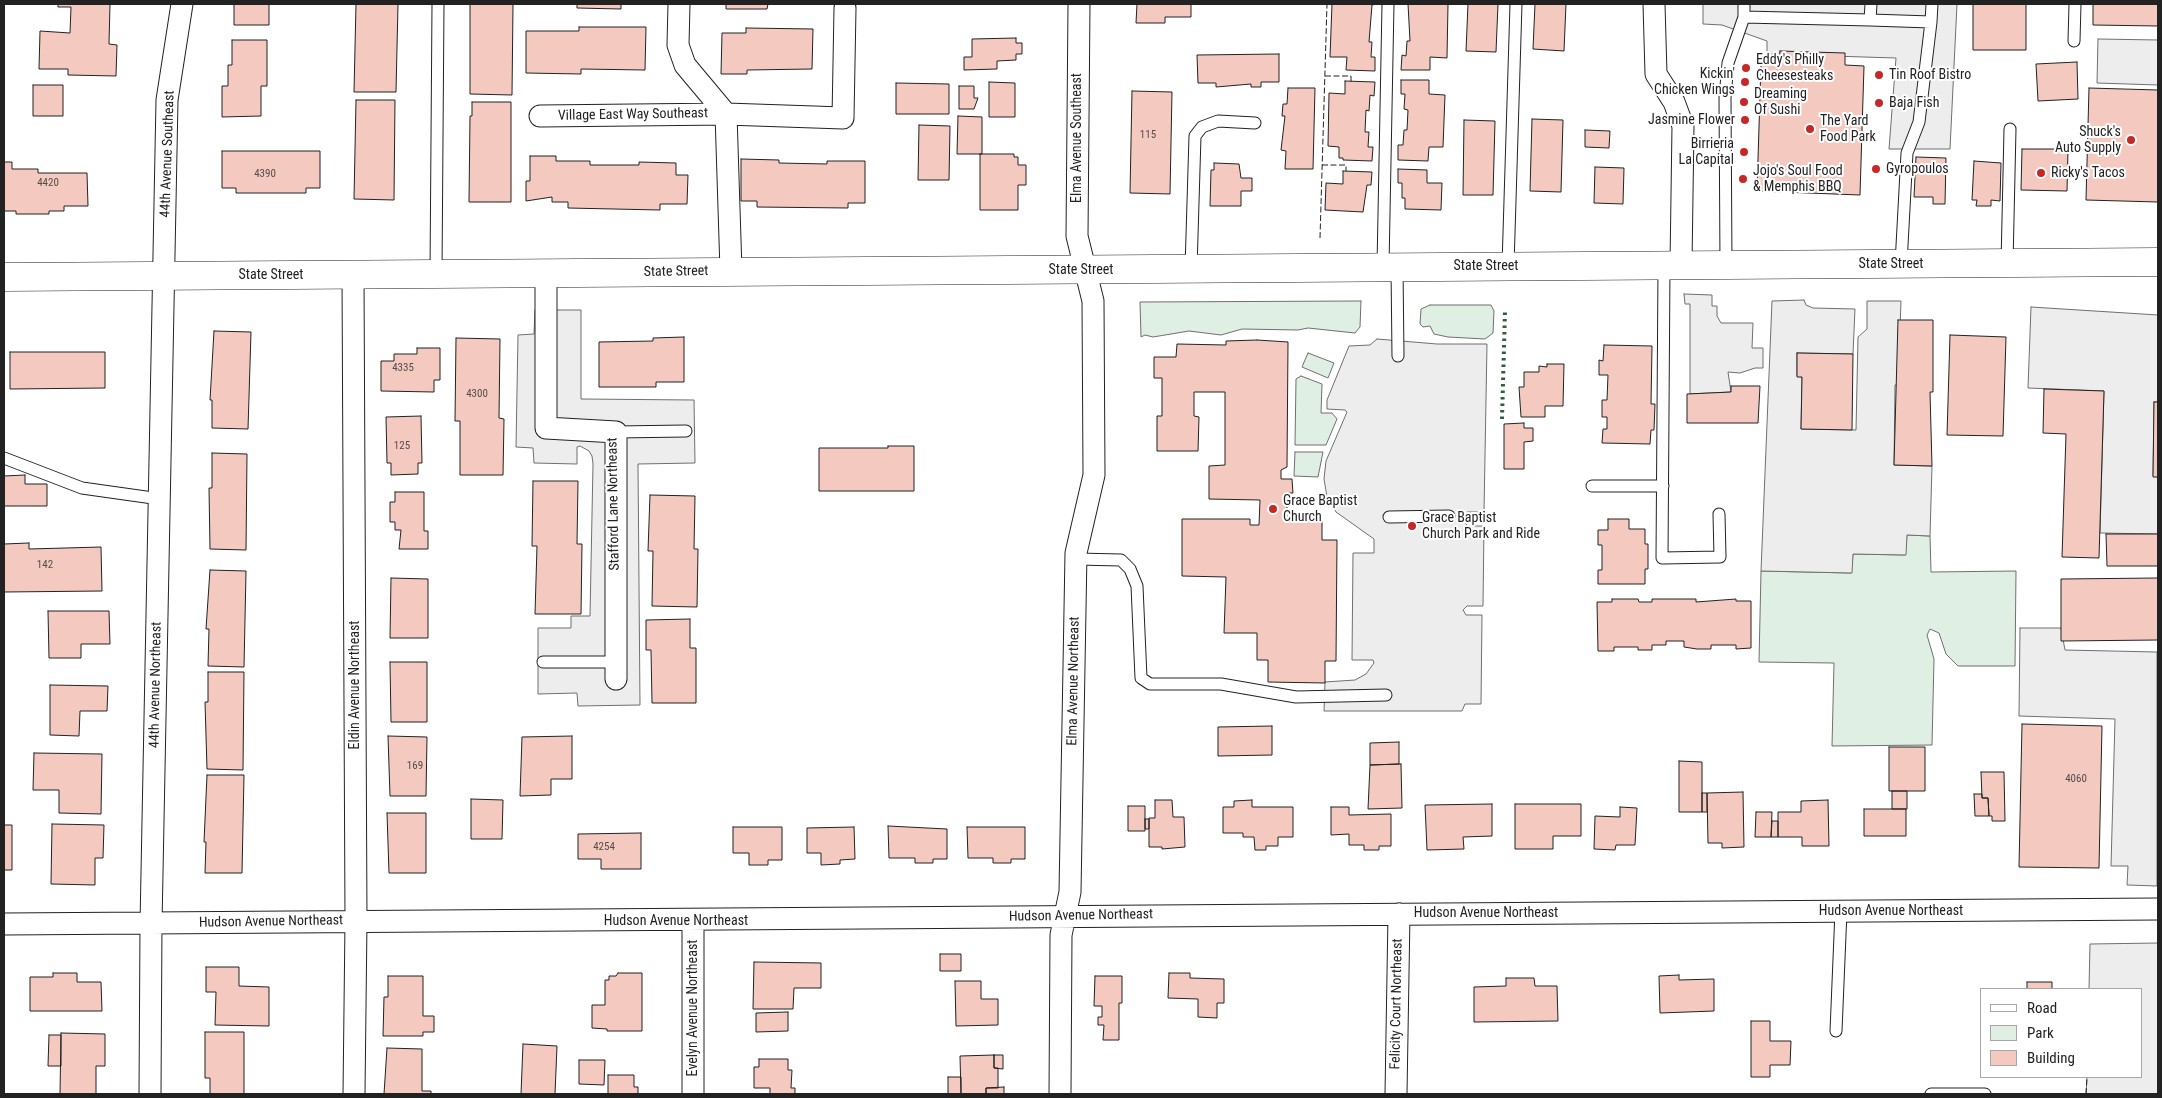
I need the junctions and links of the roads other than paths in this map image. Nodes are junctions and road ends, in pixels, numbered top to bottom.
1 (182, 4) edge
2 (438, 4) edge
3 (679, 4) edge
4 (1079, 4) edge
5 (1388, 4) edge
6 (1516, 4) edge
7 (1654, 4) edge
8 (1744, 4) edge
9 (1871, 4) edge
10 (1932, 4) edge
11 (2075, 4) edge
12 (845, 8) dead end
13 (1744, 17) junction
14 (1870, 20) junction
15 (1931, 22) junction
16 (2074, 41) dead end
17 (726, 114) junction
18 (540, 116) dead end
19 (1254, 123) dead end
20 (2010, 129) dead end
21 (2158, 262) edge
22 (1672, 264) junction
23 (1901, 264) junction
24 (2007, 264) junction
25 (1726, 265) junction
26 (1390, 266) junction
27 (1508, 266) junction
28 (1191, 269) junction
29 (1085, 270) junction
30 (731, 271) junction
31 (436, 274) junction
32 (546, 274) junction
33 (353, 275) junction
34 (165, 276) junction
35 (4, 277) edge
36 (1398, 356) dead end
37 (616, 432) junction
38 (686, 432) dead end
39 (4, 458) edge
40 (1592, 486) dead end
41 (1663, 486) junction
42 (160, 499) junction
43 (1720, 514) dead end
44 (1449, 516) dead end
45 (1389, 517) dead end
46 (1076, 560) junction
47 (543, 662) dead end
48 (616, 670) joint
49 (1386, 695) dead end
50 (2158, 909) edge
51 (1841, 911) junction
52 (1399, 914) junction
53 (1065, 916) junction
54 (356, 921) junction
55 (693, 921) junction
56 (4, 924) edge
57 (151, 924) junction
58 (1836, 1031) dead end
59 (150, 1094) edge
60 (354, 1094) edge
61 (693, 1094) edge
62 (1060, 1094) edge
63 (1396, 1094) edge
64 (1931, 1094) edge
65 (1985, 1094) edge

1 - 34 street, 44th Avenue Southeast
2 - 31 lane
3 - 17 street, Village East Way Southeast
4 - 29 street, Elma Avenue Southeast
5 - 26 lane
6 - 27 lane
7 - 22 street
8 - 13 lane
9 - 14 lane
10 - 15 lane
11 - 16 lane
12 - 17 street, Village East Way Southeast
13 - 14 lane
13 - 25 lane
14 - 15 lane
15 - 23 lane
17 - 18 street, Village East Way Southeast
17 - 30 street, Village East Way Southeast
19 - 28 lane
20 - 24 lane
21 - 24 main road, State Street
22 - 25 main road, State Street
22 - 27 main road, State Street
22 - 41 lane
23 - 24 main road, State Street
23 - 25 main road, State Street
26 - 27 main road, State Street
26 - 28 main road, State Street
26 - 36 lane
28 - 29 main road, State Street
29 - 30 main road, State Street
29 - 46 street, Elma Avenue Northeast
30 - 32 main road, State Street
31 - 32 main road, State Street
31 - 33 main road, State Street
32 - 37 street, Stafford Lane Northeast
33 - 34 main road, State Street
33 - 54 street, Eldin Avenue Northeast
34 - 35 main road, State Street
34 - 42 street, 44th Avenue Northeast
37 - 38 lane
37 - 48 street, Stafford Lane Northeast
39 - 42 lane
40 - 41 lane
41 - 43 lane
42 - 57 street, 44th Avenue Northeast
44 - 45 lane
46 - 49 lane
46 - 53 street, Elma Avenue Northeast
47 - 48 lane
50 - 51 street, Hudson Avenue Northeast
51 - 52 street, Hudson Avenue Northeast
51 - 58 lane
52 - 53 street, Hudson Avenue Northeast
52 - 63 street, Felicity Court Northeast
53 - 55 street, Hudson Avenue Northeast
53 - 62 street, Elma Avenue Northeast
54 - 55 street, Hudson Avenue Northeast
54 - 57 street, Hudson Avenue Northeast
54 - 60 street, Eldin Avenue Northeast
55 - 61 street, Evelyn Avenue Northeast
56 - 57 street, Hudson Avenue Northeast
57 - 59 street, 44th Avenue Northeast
64 - 65 lane

